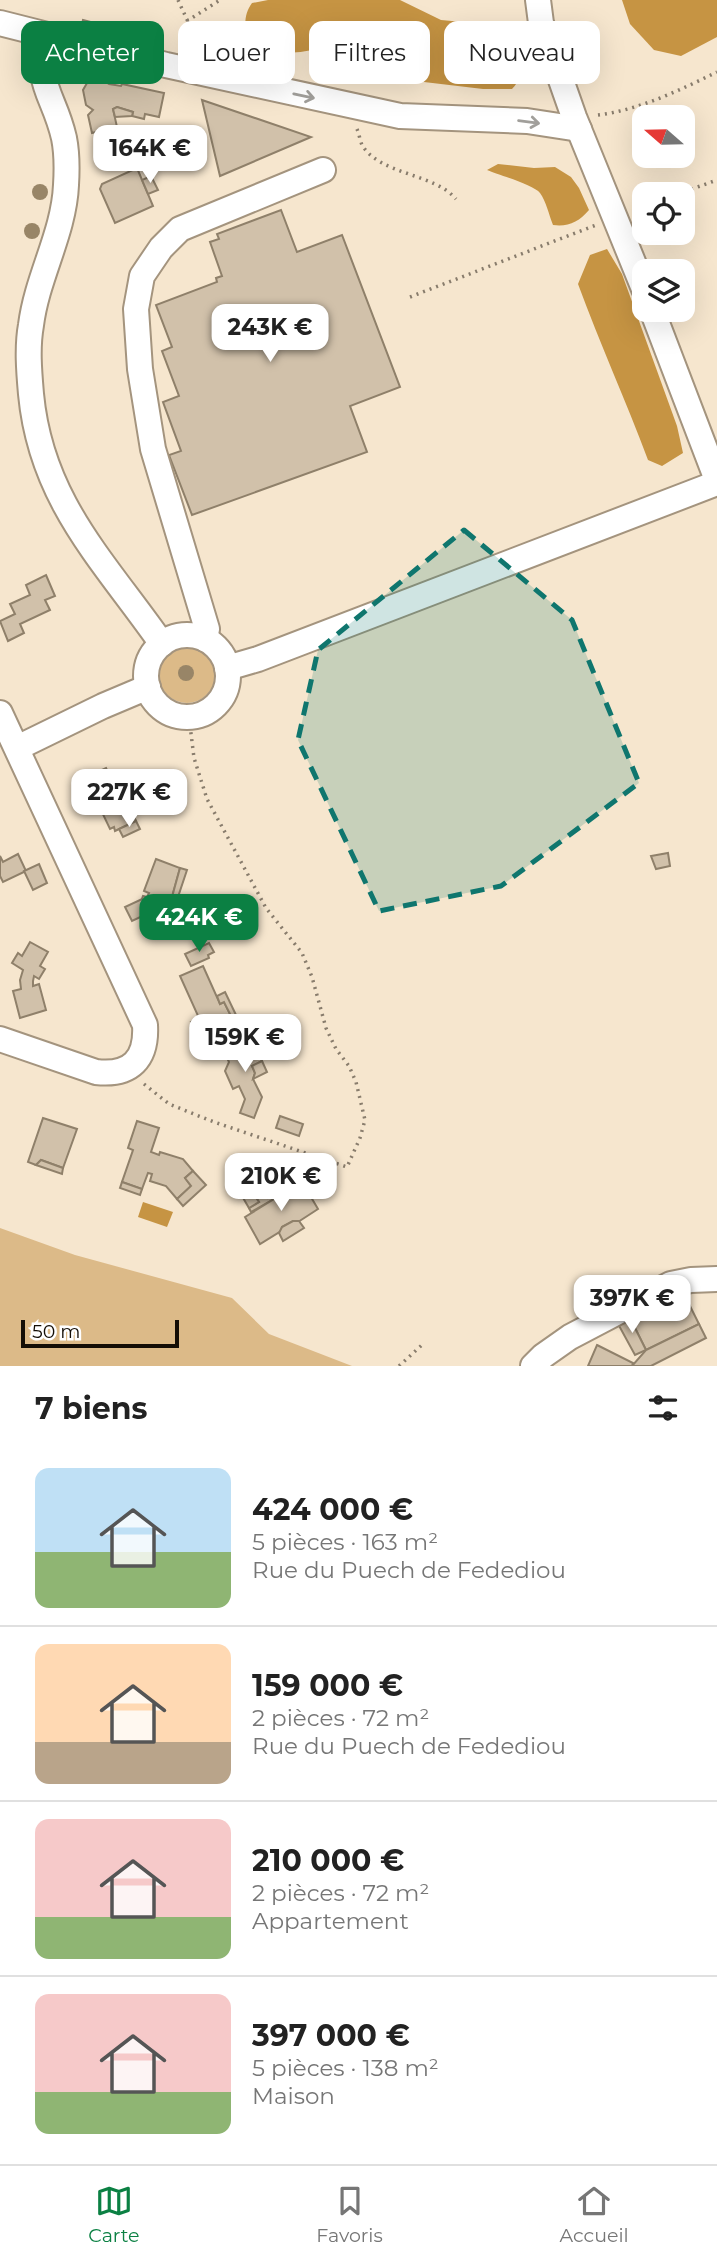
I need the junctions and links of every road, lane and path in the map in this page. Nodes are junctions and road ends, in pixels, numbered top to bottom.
1 (219, 0) edge
2 (538, 0) edge
3 (187, 21) dead end
4 (0, 23) edge
5 (21, 29) edge
6 (164, 65) edge
7 (717, 72) edge
8 (46, 84) edge
9 (354, 106) junction
10 (577, 123) junction
11 (323, 170) dead end
12 (717, 180) edge
13 (695, 188) edge
14 (456, 199) dead end
15 (615, 218) junction
16 (632, 260) edge
17 (410, 297) dead end
18 (657, 322) edge
19 (717, 482) edge
20 (205, 639) junction
21 (162, 644) junction
22 (227, 668) junction
23 (148, 687) junction
24 (0, 713) edge
25 (189, 717) junction
26 (16, 748) junction
27 (0, 1039) edge
28 (134, 1063) junction
29 (717, 1279) edge
30 (423, 1344) dead end
31 (399, 1366) edge
32 (533, 1366) edge

1 - 3 path
2 - 10 street
4 - 5 street
6 -> 9 street
7 - 10 path
8 - 21 street
9 -> 10 street
9 - 14 path
10 - 15 street
11 - 20 street
12 - 13 path
15 - 16 street
15 - 17 path
18 - 19 street
19 - 22 street
20 - 21 street
20 - 22 street
21 - 23 street
22 - 25 street
23 - 25 street
23 - 26 street
24 - 26 street
25 - 28 path
26 - 28 street
27 - 28 street
29 - 32 street
30 - 31 path

